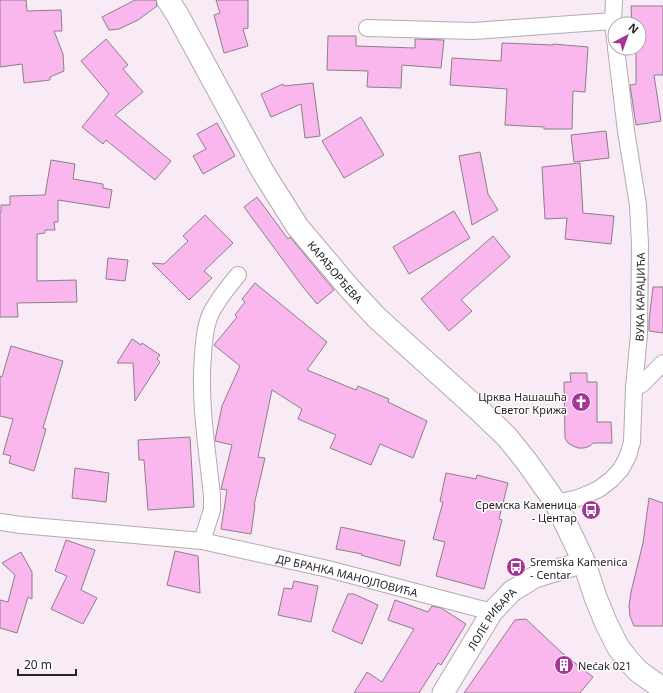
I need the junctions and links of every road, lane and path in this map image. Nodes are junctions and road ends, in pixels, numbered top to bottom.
1 (168, 0) edge
2 (614, 0) edge
3 (614, 16) edge
4 (607, 21) edge
5 (367, 28) dead end
6 (617, 56) edge
7 (238, 275) dead end
8 (663, 363) edge
9 (634, 388) junction
10 (556, 503) junction
11 (0, 522) edge
12 (202, 541) junction
13 (584, 562) junction
14 (492, 612) junction
15 (663, 689) edge
16 (443, 693) edge

1 - 10 main road, КАРАЂОРЂЕВА
2 - 3 street
4 - 5 street
6 - 9 street, ВУКА КАРАЏИЋА
7 - 12 street
8 - 9 street
9 - 10 street, ВУКА КАРАЏИЋА
10 - 13 main road, КАРАЂОРЂЕВА
11 - 12 street, ДР БРАНКА МАНОЈЛОВИЋА
12 - 14 street, ДР БРАНКА МАНОЈЛОВИЋА
13 - 14 street, ЛОЛЕ РИБАРА
13 - 15 main road, КАРАЂОРЂЕВА
14 - 16 street, ЛОЛЕ РИБАРА

